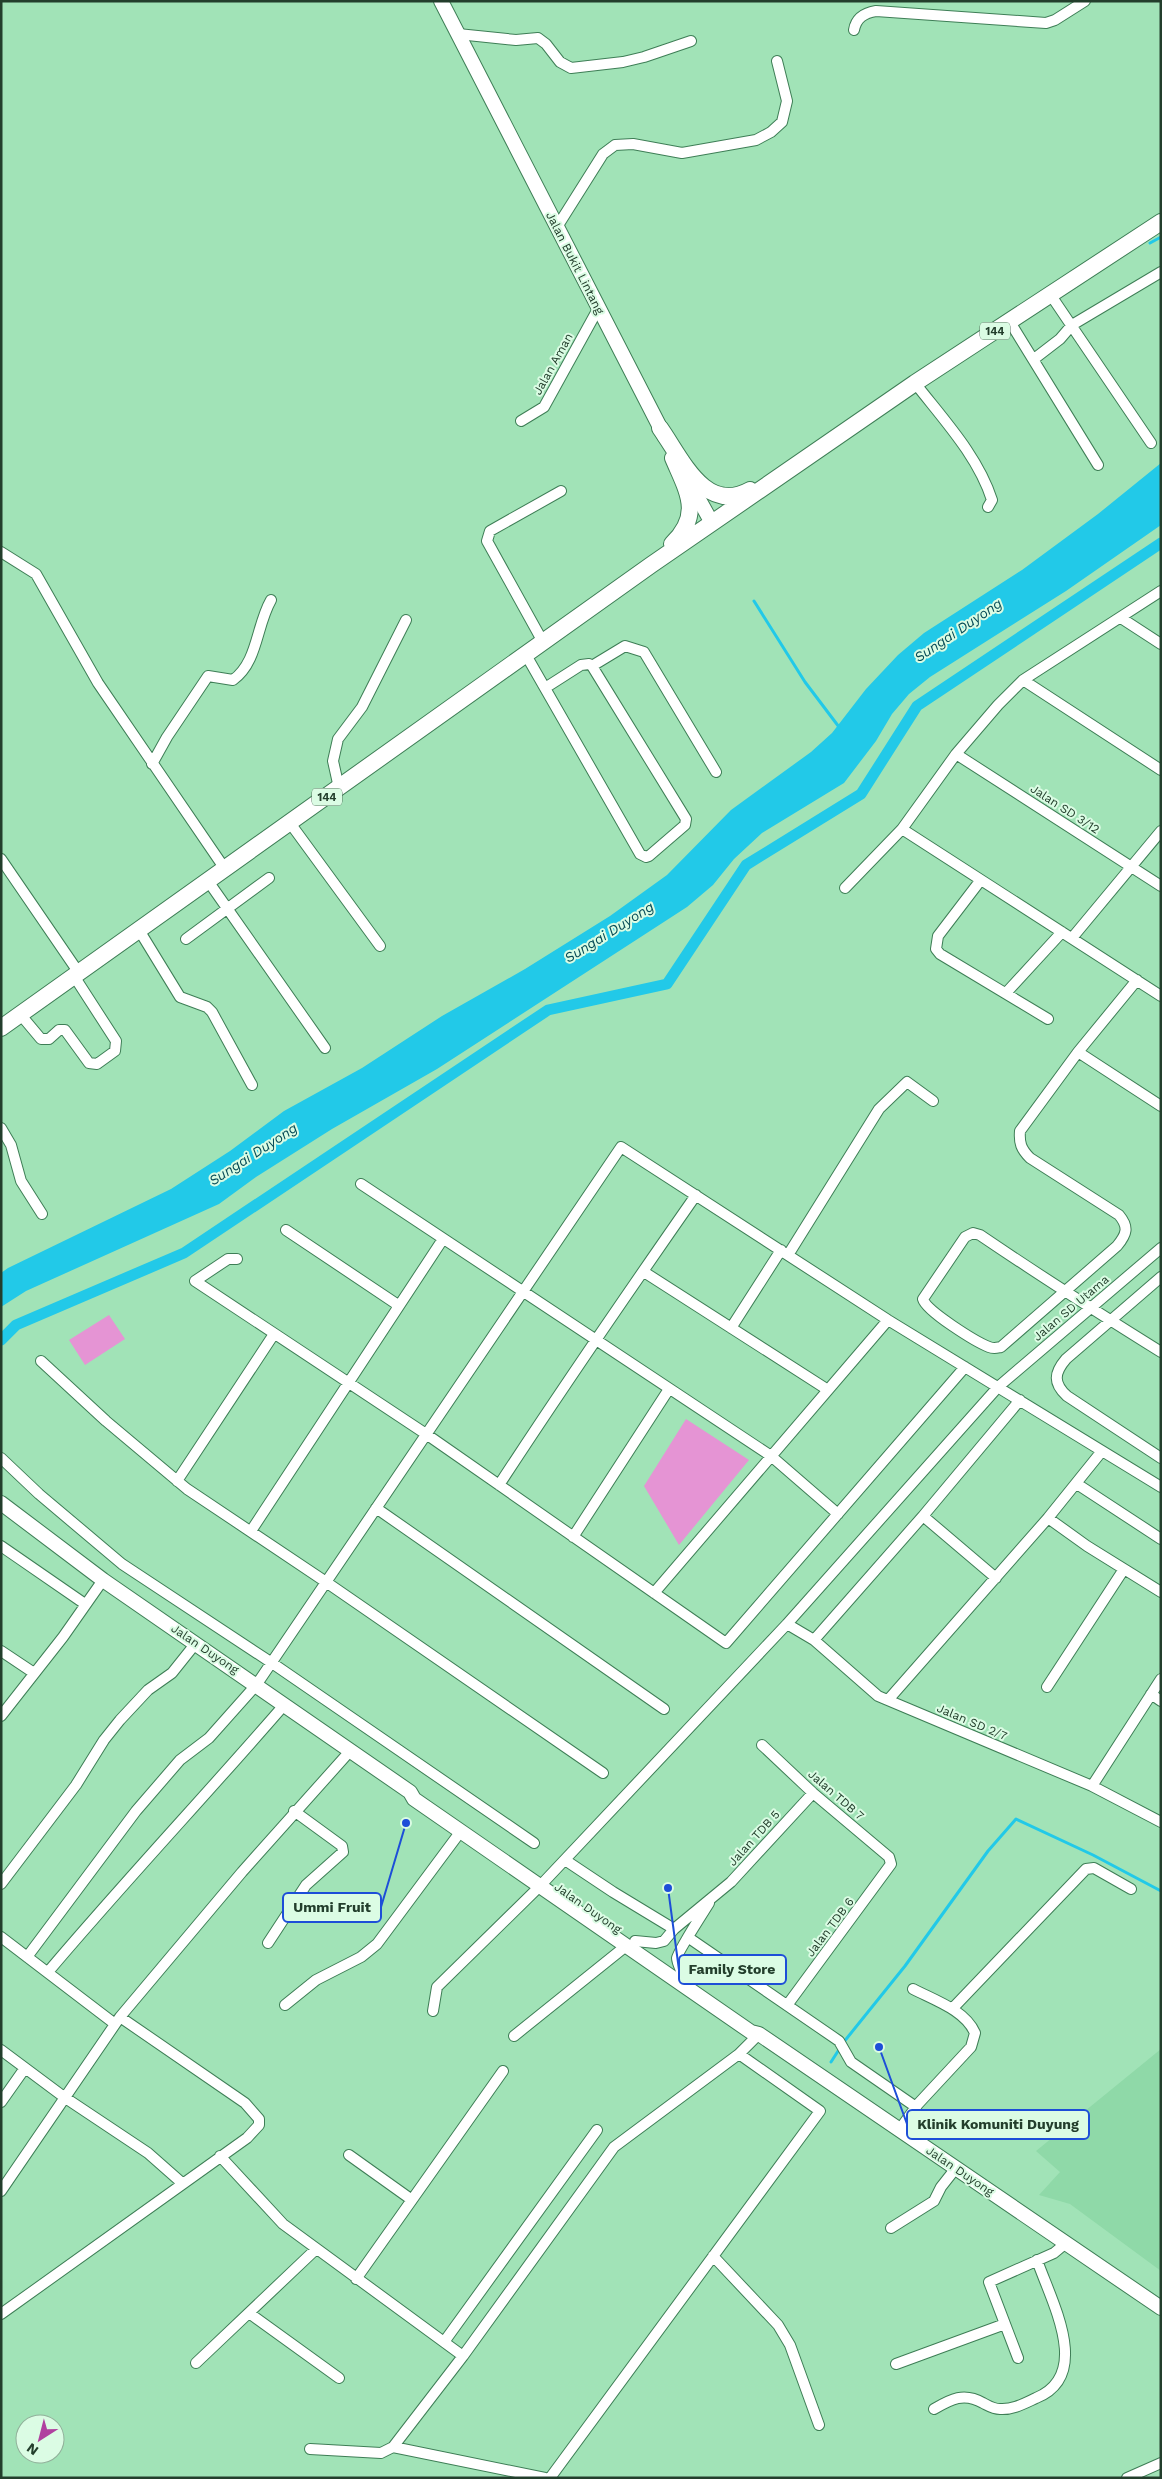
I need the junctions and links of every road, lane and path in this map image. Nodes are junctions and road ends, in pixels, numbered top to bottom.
1 (441, 1) edge
2 (1085, 1) edge
3 (854, 30) dead end
4 (458, 34) junction
5 (691, 41) dead end
6 (778, 61) dead end
7 (1161, 222) edge
8 (557, 227) junction
9 (1161, 272) edge
10 (1050, 294) junction
11 (598, 309) junction
12 (1010, 322) junction
13 (1072, 325) junction
14 (1034, 359) junction
15 (915, 383) junction
16 (521, 421) dead end
17 (660, 428) junction
18 (1151, 443) dead end
19 (807, 458) junction
20 (1098, 465) dead end
21 (560, 492) dead end
22 (988, 507) dead end
23 (712, 523) junction
24 (1, 552) edge
25 (651, 564) junction
26 (1161, 591) edge
27 (271, 600) dead end
28 (1121, 618) junction
29 (406, 620) dead end
30 (543, 642) junction
31 (1161, 644) edge
32 (526, 655) junction
33 (592, 666) junction
34 (1023, 680) junction
35 (545, 688) junction
36 (956, 754) junction
37 (152, 764) junction
38 (1161, 770) edge
39 (716, 772) dead end
40 (339, 788) junction
41 (290, 823) junction
42 (902, 829) junction
43 (1161, 831) edge
44 (1, 859) edge
45 (1131, 866) junction
46 (225, 869) junction
47 (269, 878) dead end
48 (208, 881) junction
49 (980, 881) junction
50 (1161, 886) edge
51 (845, 888) dead end
52 (228, 908) junction
53 (139, 930) junction
54 (1062, 932) junction
55 (1072, 938) junction
56 (186, 939) dead end
57 (380, 946) dead end
58 (77, 974) junction
59 (1136, 980) junction
60 (1006, 994) junction
61 (1161, 996) edge
62 (20, 1014) junction
63 (1048, 1018) dead end
64 (1, 1028) edge
65 (325, 1048) dead end
66 (1078, 1052) junction
67 (252, 1085) dead end
68 (933, 1101) dead end
69 (1161, 1106) edge
70 (1, 1128) edge
71 (361, 1184) dead end
72 (696, 1195) junction
73 (42, 1214) dead end
74 (286, 1230) dead end
75 (443, 1239) junction
76 (1161, 1248) edge
77 (785, 1253) junction
78 (237, 1259) dead end
79 (644, 1272) junction
80 (1161, 1277) edge
81 (522, 1291) junction
82 (1065, 1291) junction
83 (398, 1306) junction
84 (1090, 1308) junction
85 (888, 1320) junction
86 (1110, 1321) junction
87 (731, 1328) junction
88 (274, 1334) junction
89 (594, 1339) junction
90 (1161, 1352) edge
91 (42, 1361) dead end
92 (965, 1367) junction
93 (347, 1382) junction
94 (998, 1387) junction
95 (669, 1389) junction
96 (828, 1390) junction
97 (1020, 1400) junction
98 (426, 1434) junction
99 (1102, 1451) junction
100 (771, 1456) junction
101 (1, 1458) edge
102 (1161, 1458) edge
103 (177, 1481) junction
104 (1077, 1484) junction
105 (498, 1485) junction
106 (1161, 1487) edge
107 (1, 1503) edge
108 (376, 1508) junction
109 (838, 1514) junction
110 (923, 1516) junction
111 (1048, 1518) junction
112 (251, 1531) junction
113 (573, 1537) junction
114 (1161, 1539) edge
115 (1, 1546) edge
116 (1124, 1569) junction
117 (996, 1578) junction
118 (102, 1580) junction
119 (326, 1582) junction
120 (1161, 1592) edge
121 (654, 1593) junction
122 (85, 1604) junction
123 (787, 1624) junction
124 (814, 1640) junction
125 (196, 1643) junction
126 (1, 1651) edge
127 (272, 1663) junction
128 (34, 1674) junction
129 (1161, 1678) edge
130 (257, 1684) junction
131 (1048, 1687) dead end
132 (1151, 1694) junction
133 (888, 1700) junction
134 (1161, 1701) edge
135 (285, 1704) junction
136 (664, 1709) dead end
137 (1, 1716) edge
138 (762, 1745) dead end
139 (351, 1750) junction
140 (603, 1773) dead end
141 (1092, 1786) junction
142 (410, 1792) junction
143 (813, 1793) junction
144 (294, 1811) junction
145 (1161, 1822) edge
146 (461, 1832) junction
147 (534, 1843) dead end
148 (565, 1860) junction
149 (891, 1864) joint
150 (544, 1883) junction
151 (1, 1884) edge
152 (1131, 1889) dead end
153 (712, 1898) junction
154 (674, 1929) junction
155 (1, 1937) edge
156 (689, 1938) junction
157 (268, 1943) dead end
158 (631, 1943) junction
159 (27, 1957) junction
160 (48, 1972) junction
161 (682, 1973) junction
162 (913, 1990) dead end
163 (788, 2004) junction
164 (285, 2005) dead end
165 (952, 2009) junction
166 (433, 2011) dead end
167 (118, 2020) junction
168 (759, 2034) junction
169 (514, 2036) dead end
170 (1, 2050) edge
171 (739, 2054) junction
172 (25, 2068) junction
173 (503, 2071) dead end
174 (64, 2097) junction
175 (1, 2102) edge
176 (916, 2107) junction
177 (597, 2130) dead end
178 (900, 2130) junction
179 (349, 2155) dead end
180 (220, 2156) junction
181 (956, 2168) junction
182 (182, 2183) junction
183 (1, 2191) edge
184 (412, 2200) junction
185 (891, 2228) dead end
186 (1066, 2243) junction
187 (315, 2250) junction
188 (713, 2256) junction
189 (1037, 2260) junction
190 (356, 2280) junction
191 (1161, 2308) edge
192 (249, 2313) junction
193 (1, 2314) edge
194 (1005, 2324) junction
195 (444, 2342) junction
196 (463, 2356) junction
197 (1018, 2358) dead end
198 (196, 2363) dead end
199 (896, 2364) dead end
200 (339, 2378) dead end
201 (934, 2409) dead end
202 (819, 2425) dead end
203 (393, 2447) junction
204 (310, 2449) dead end
205 (1161, 2462) edge
206 (540, 2477) edge
207 (544, 2478) edge
208 (550, 2478) edge
209 (1127, 2478) edge

1 - 4 main road, Jalan Bukit Lintang
2 - 3 street
4 - 5 street
4 - 8 main road, Jalan Bukit Lintang
6 - 8 street
7 - 10 main road, 144
8 - 11 main road, Jalan Bukit Lintang
9 - 13 street
10 - 12 main road, 144
10 - 13 street
11 - 16 street, Jalan Aman
11 - 17 main road, Jalan Bukit Lintang
12 - 14 street
12 - 15 main road, 144
13 - 14 street
13 - 18 street
14 - 20 street
15 - 19 main road, 144
15 - 22 street
17 - 19 main road
17 - 23 main road, Jalan Bukit Lintang
17 - 25 main road
19 - 23 main road, 144
21 - 30 street
23 - 25 main road, 144
24 - 37 street
25 - 30 main road, 144
26 - 28 street
27 - 37 street
28 - 31 street
28 - 34 street
29 - 40 street
30 - 32 main road, 144
32 - 35 street
32 - 40 main road, 144
33 - 35 street
33 - 35 street
33 - 39 street
34 - 36 street
34 - 38 street
36 - 42 street
36 - 45 street, Jalan SD 3/12
37 - 46 street
40 - 41 main road, 144
41 - 46 main road, 144
41 - 57 street
42 - 49 street
42 - 51 street
43 - 45 street
44 - 58 street
45 - 50 street, Jalan SD 3/12
45 - 55 street
46 - 48 main road, 144
47 - 52 street
48 - 52 street
48 - 53 main road, 144
49 - 54 street
49 - 60 street
52 - 56 street
52 - 65 street
53 - 58 main road, 144
53 - 67 street
54 - 55 street
54 - 60 street
55 - 59 street
58 - 62 main road, 144
58 - 62 street
59 - 61 street
59 - 66 street
60 - 63 street
62 - 64 main road, 144
66 - 69 street
66 - 82 street
68 - 77 street
70 - 73 street
71 - 75 street
72 - 77 street
72 - 79 street
72 - 81 street
74 - 83 street
75 - 81 street
75 - 83 street
76 - 84 street, Jalan SD Utama
77 - 85 street
77 - 87 street
78 - 88 street
79 - 87 street
79 - 89 street
80 - 86 street
81 - 89 street
81 - 98 street
82 - 82 street
82 - 84 street
83 - 93 street
84 - 86 street
84 - 94 street, Jalan SD Utama
85 - 92 street
85 - 96 street
86 - 90 street
86 - 102 street
87 - 96 street
88 - 93 street
88 - 103 street
89 - 95 street
89 - 105 street
91 - 103 street
92 - 94 street
92 - 109 street
93 - 98 street
93 - 112 street
94 - 97 street
94 - 123 street, Jalan SD Utama
95 - 100 street
95 - 113 street
96 - 100 street
97 - 99 street
97 - 110 street
98 - 105 street
98 - 108 street
99 - 104 street
99 - 106 street
100 - 109 street
100 - 121 street
101 - 127 street
103 - 112 street
104 - 111 street
104 - 114 street
105 - 113 street
107 - 118 main road, Jalan Duyong
108 - 119 street
108 - 136 street
109 - 121 street
110 - 117 street
110 - 124 street
111 - 116 street
111 - 117 street
112 - 119 street
113 - 121 street
115 - 122 street
116 - 120 street
116 - 131 street
117 - 133 street
118 - 122 street
118 - 125 main road, Jalan Duyong
119 - 127 street
119 - 140 street
122 - 128 street
123 - 124 street, Jalan SD 2/7
123 - 148 street, Jalan SD Utama
124 - 133 street, Jalan SD 2/7
125 - 130 main road, Jalan Duyong
125 - 151 street
126 - 128 street
127 - 130 street
127 - 147 street
128 - 137 street
129 - 132 street
130 - 135 main road, Jalan Duyong
130 - 159 street
132 - 134 street
132 - 141 street
133 - 141 street, Jalan SD 2/7
135 - 139 main road, Jalan Duyong
135 - 160 street
138 - 143 street, Jalan TDB 7
139 - 142 main road, Jalan Duyong
139 - 144 street
141 - 145 street, Jalan SD 2/7
142 - 146 main road, Jalan Duyong
142 - 150 main road, Jalan Duyong
143 - 149 street, Jalan TDB 7
143 - 153 street, Jalan TDB 5
144 - 157 street
144 - 167 street
146 - 150 main road, Jalan Duyong
146 - 164 street
148 - 150 street, Jalan SD Utama
148 - 154 street
149 - 163 street, Jalan TDB 6
150 - 158 main road, Jalan Duyong
150 - 166 street, Jalan SD Utama
152 - 165 street
153 - 154 street, Jalan TDB 5
153 - 156 street
154 - 158 street, Jalan TDB 5
155 - 159 street
156 - 161 street
156 - 163 street
158 - 161 main road, Jalan Duyong
158 - 168 main road, Jalan Duyong
158 - 169 street
159 - 160 street
160 - 167 street
161 - 168 main road, Jalan Duyong
162 - 165 street
163 - 176 street
165 - 176 street
167 - 174 street
167 - 180 street
168 - 171 street
168 - 178 main road, Jalan Duyong
170 - 172 street
171 - 188 street
171 - 196 street
172 - 174 street
172 - 175 street
173 - 184 street
174 - 182 street
174 - 183 street
176 - 178 street
177 - 195 street
178 - 181 main road, Jalan Duyong
179 - 184 street
180 - 182 street
180 - 187 street
181 - 185 street
181 - 186 main road, Jalan Duyong
182 - 193 street
184 - 190 street
186 - 189 street
186 - 191 main road, Jalan Duyong
187 - 190 street
187 - 192 street
188 - 202 street
188 - 208 street
189 - 194 street
189 - 201 street
190 - 195 street
192 - 198 street
192 - 200 street
194 - 197 street
194 - 199 street
195 - 196 street
196 - 203 street
203 - 204 street
203 - 206 street
205 - 209 street
206 - 207 street

